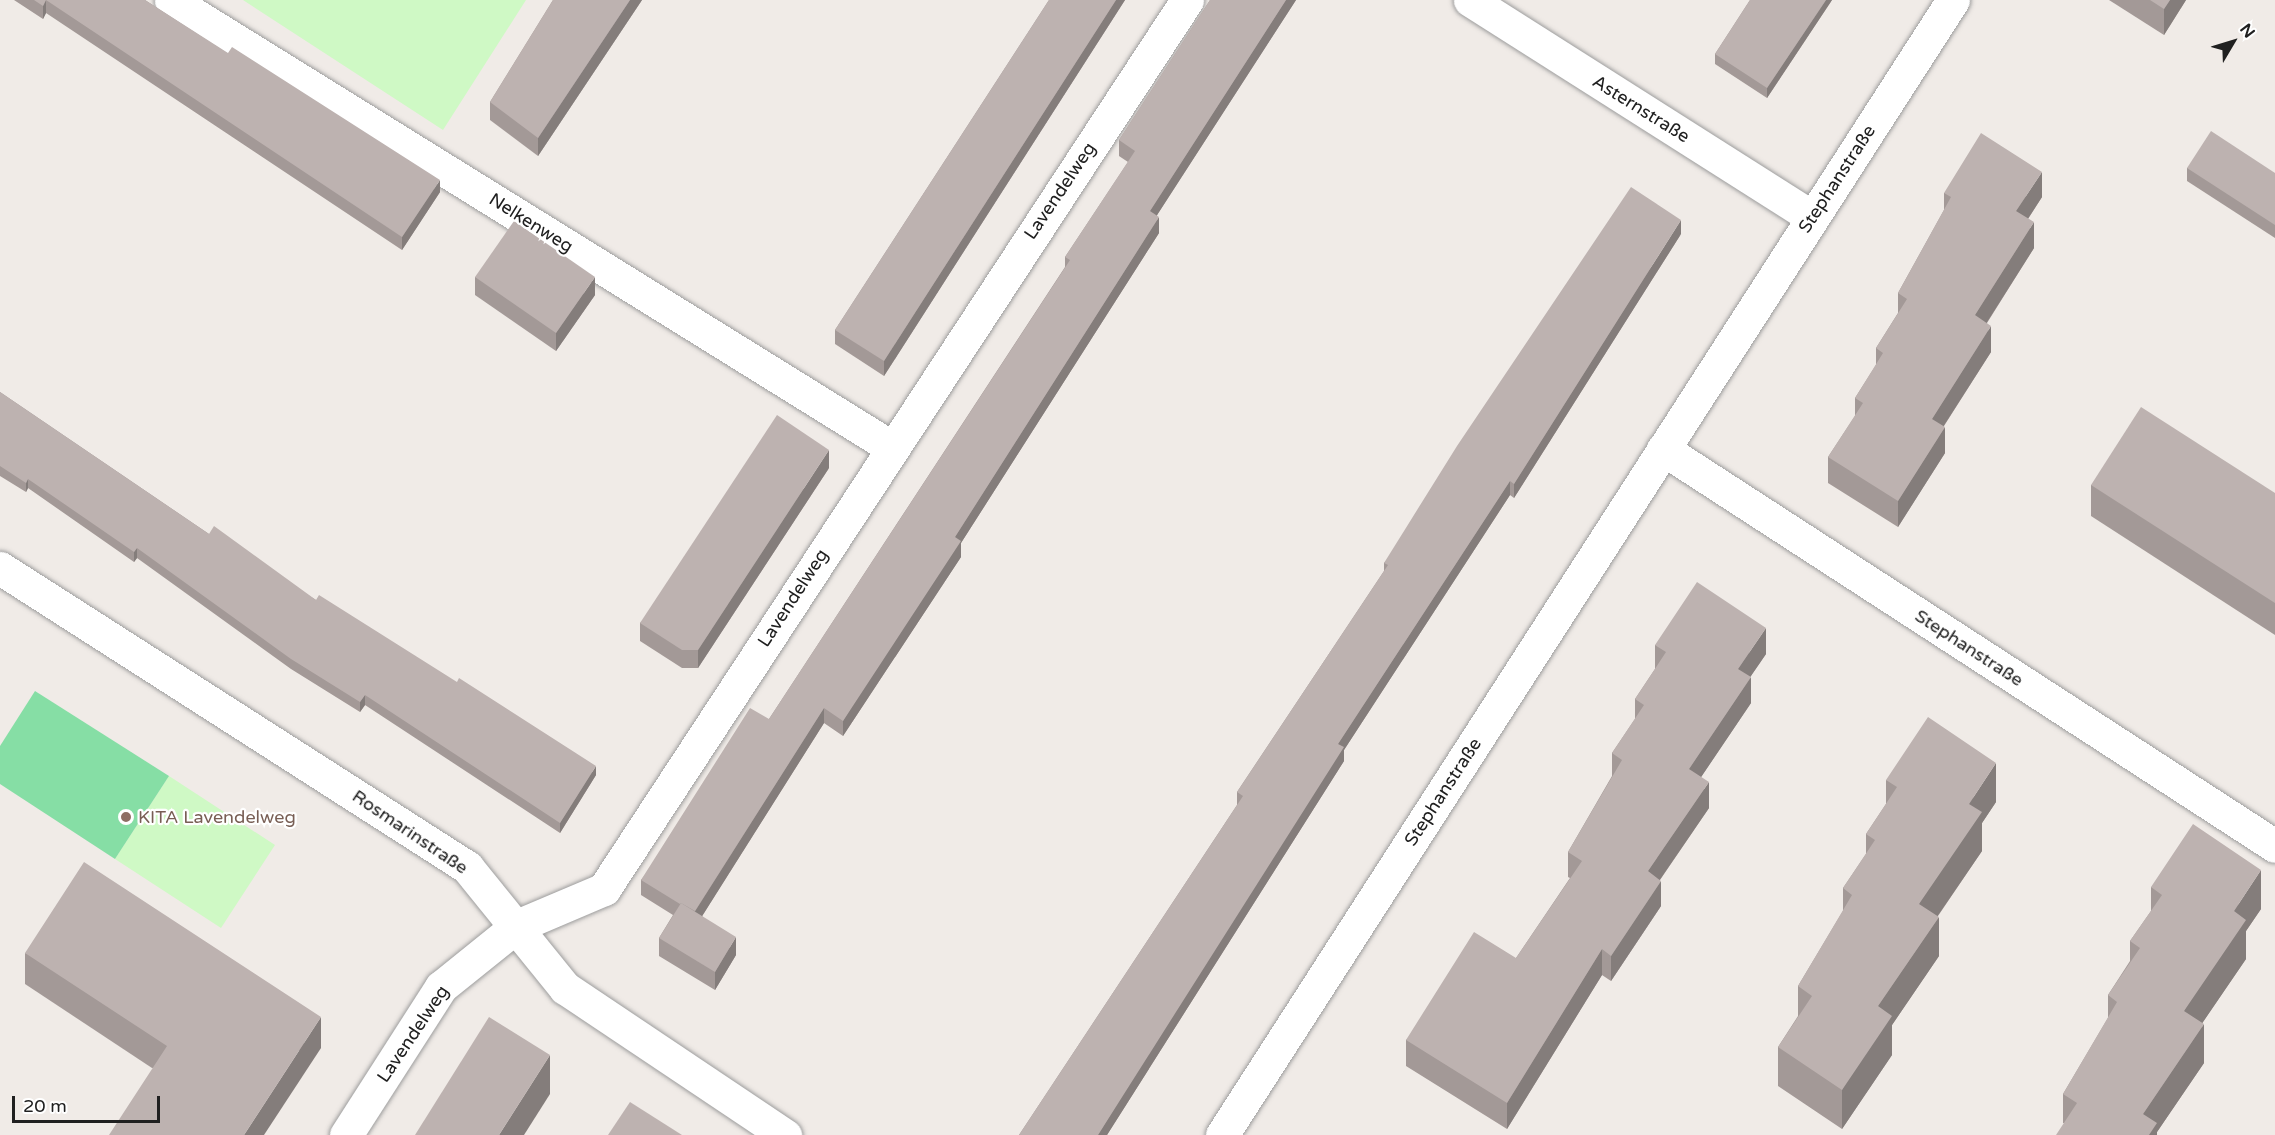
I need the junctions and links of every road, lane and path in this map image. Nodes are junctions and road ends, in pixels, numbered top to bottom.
1 (171, 0) edge
2 (1187, 0) edge
3 (1470, 0) edge
4 (1953, 0) edge
5 (1812, 217) junction
6 (891, 447) junction
7 (1663, 449) junction
8 (0, 568) edge
9 (2275, 846) edge
10 (517, 926) junction
11 (346, 1135) edge
12 (785, 1135) edge
13 (1222, 1135) edge

1 - 6 street, Nelkenweg
2 - 6 street, Lavendelweg
3 - 5 street, Asternstraße
4 - 5 street, Stephanstraße
5 - 7 street, Stephanstraße
6 - 10 street, Lavendelweg
7 - 9 street, Stephanstraße
7 - 13 street, Stephanstraße
8 - 10 street, Rosmarinstraße
10 - 11 street, Lavendelweg
10 - 12 street, Rosmarinstraße

